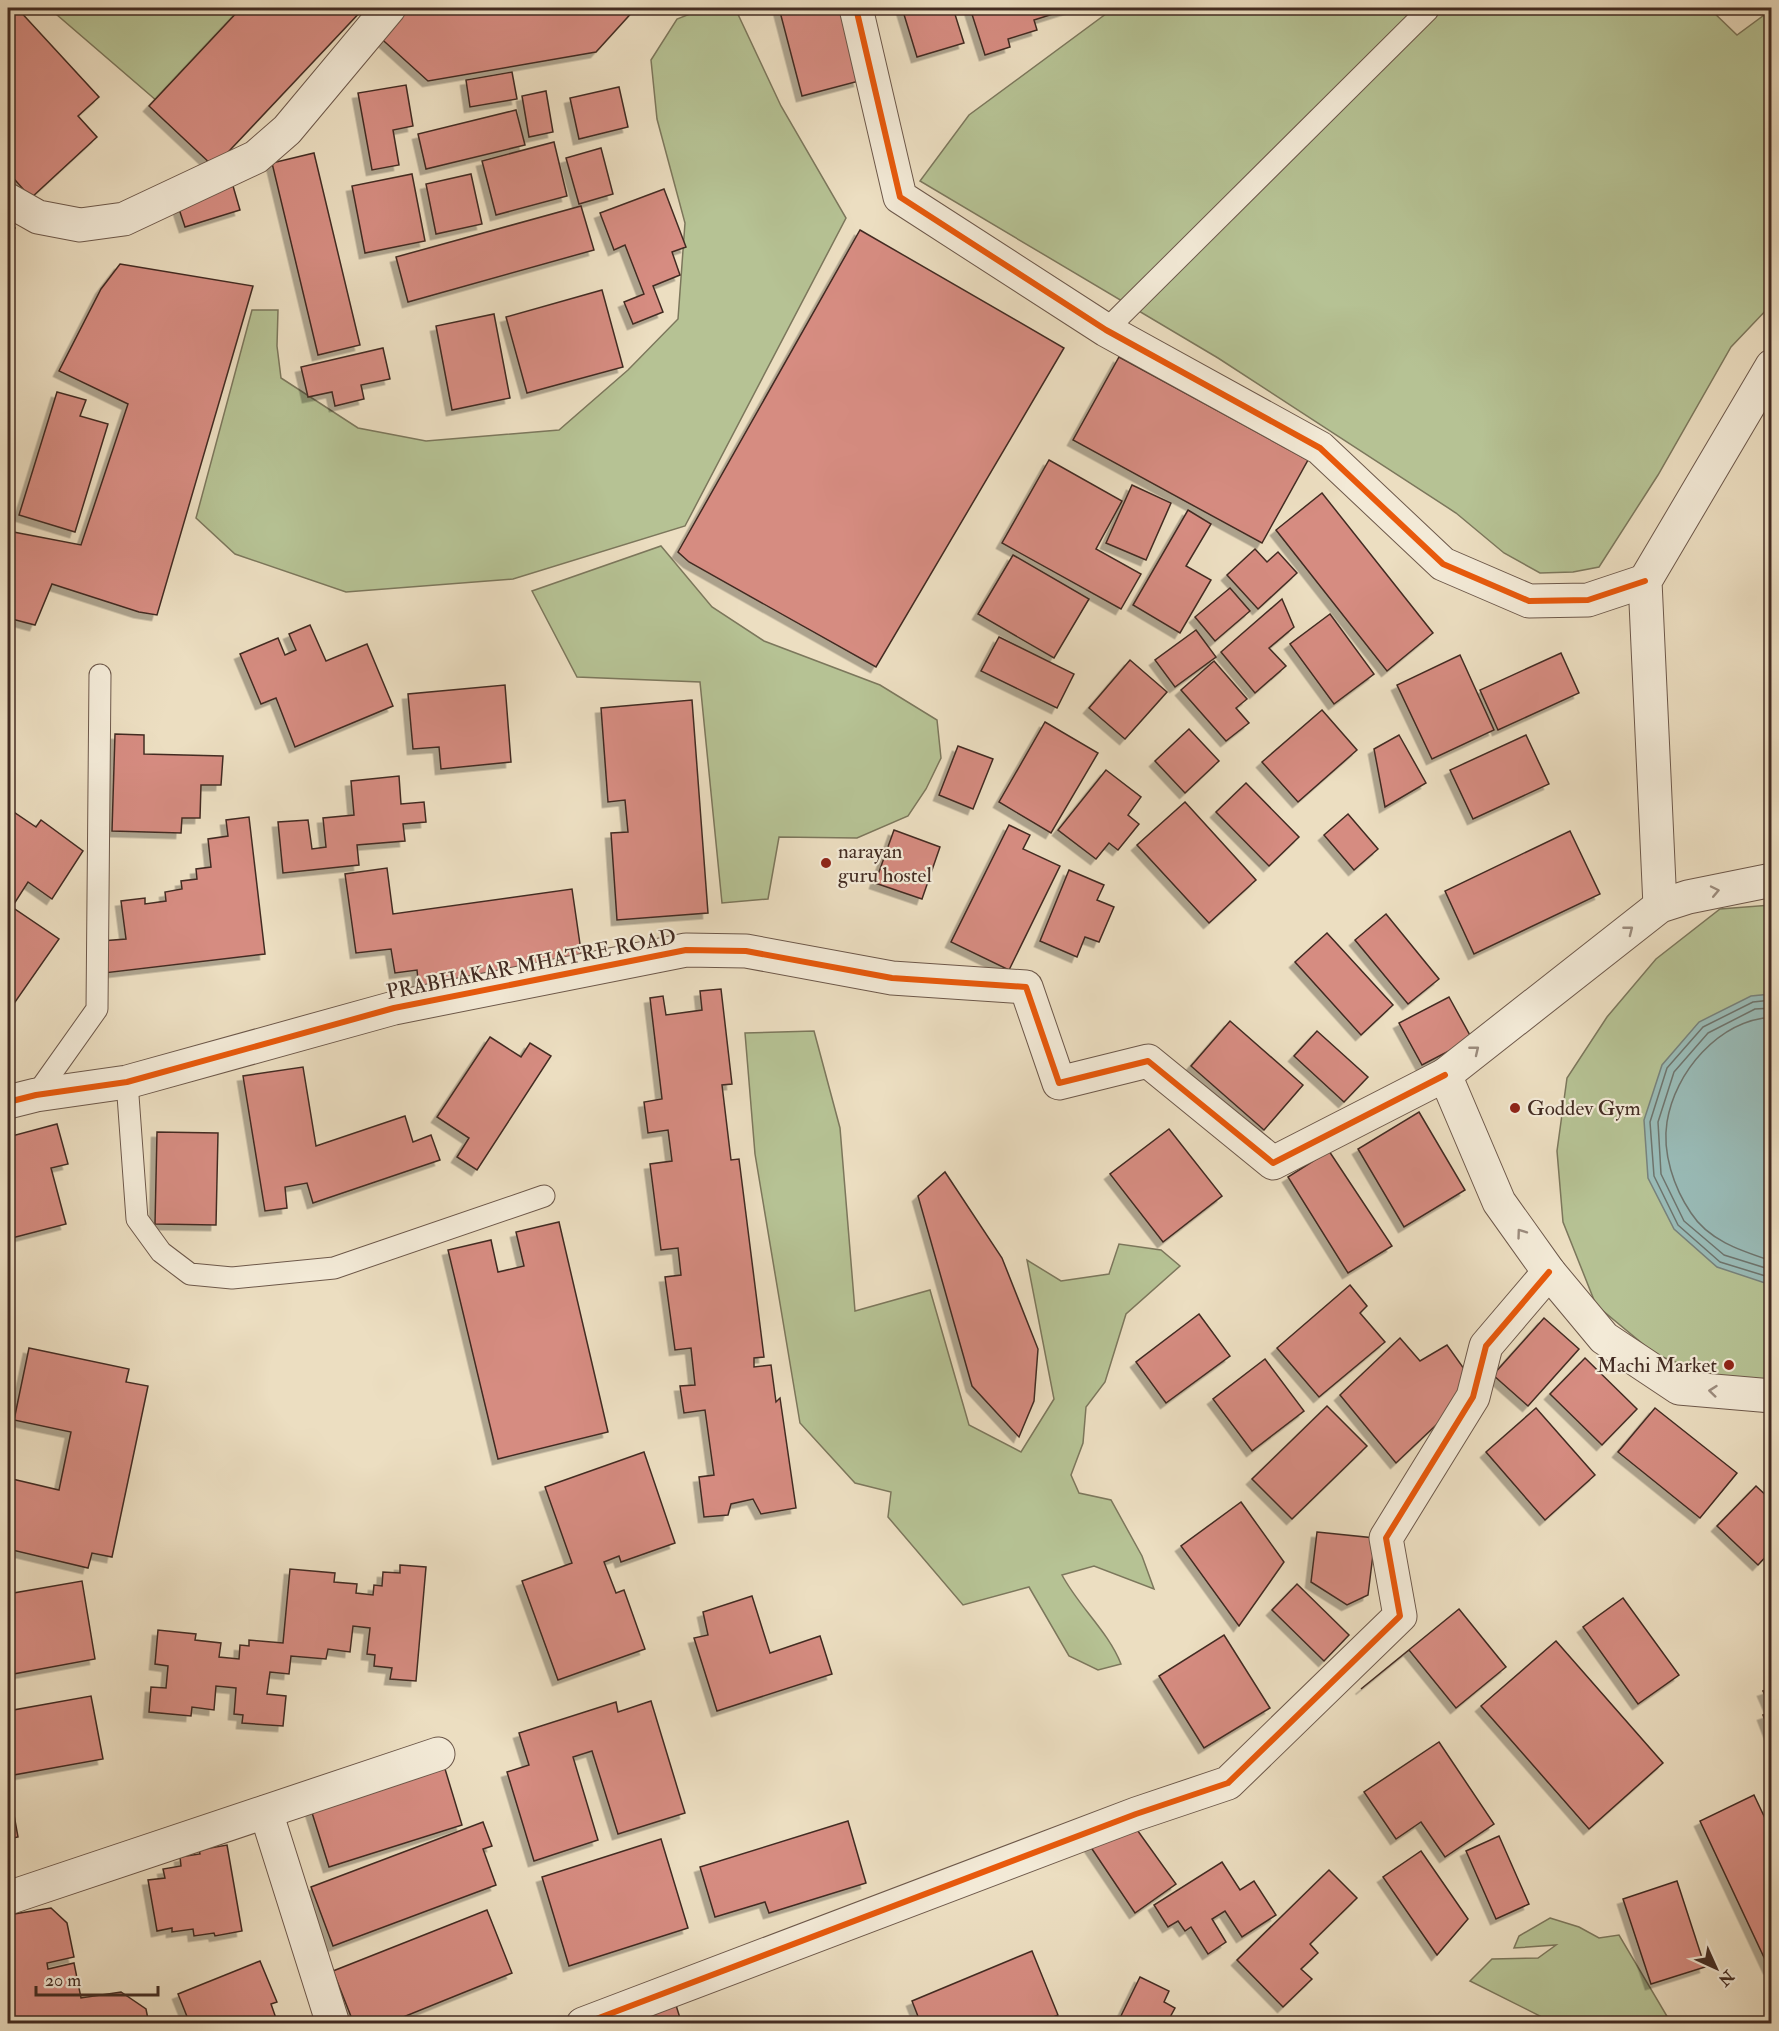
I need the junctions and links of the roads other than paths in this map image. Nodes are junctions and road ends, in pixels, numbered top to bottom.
1 (389, 8) edge
2 (856, 8) edge
3 (1428, 10) dead end
4 (8, 200) edge
5 (1106, 330) junction
6 (1772, 366) edge
7 (1645, 581) junction
8 (100, 675) dead end
9 (1772, 880) edge
10 (1660, 906) junction
11 (1445, 1075) junction
12 (128, 1082) junction
13 (22, 1099) edge
14 (544, 1196) dead end
15 (1549, 1272) junction
16 (1769, 1402) edge
17 (438, 1754) dead end
18 (266, 1812) junction
19 (8, 1898) edge
20 (333, 2024) edge
21 (583, 2024) edge

1 - 4 street
2 - 5 street
3 - 5 lane
5 - 7 street
6 - 7 street
7 - 10 street
8 - 13 lane
10 -> 9 street
11 -> 10 street
11 - 12 street, PRABHAKAR MHATRE ROAD
15 -> 11 street
12 - 13 street, PRABHAKAR MHATRE ROAD
12 - 14 lane
16 -> 15 street
15 - 21 street
17 - 18 street
18 - 19 street
18 - 20 street

